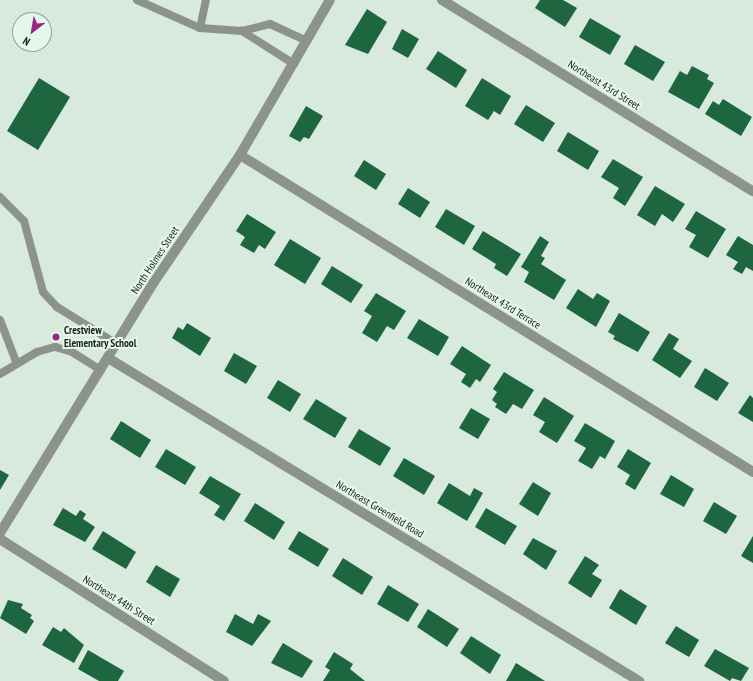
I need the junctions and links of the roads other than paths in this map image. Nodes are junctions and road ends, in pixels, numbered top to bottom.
1 (137, 0) edge
2 (206, 0) edge
3 (330, 0) edge
4 (442, 0) edge
5 (147, 2) edge
6 (200, 28) junction
7 (242, 31) junction
8 (306, 41) junction
9 (294, 64) junction
10 (240, 155) junction
11 (753, 191) edge
12 (0, 197) edge
13 (0, 320) edge
14 (117, 344) junction
15 (108, 358) junction
16 (17, 364) junction
17 (100, 370) junction
18 (0, 374) edge
19 (753, 472) edge
20 (0, 533) edge
21 (0, 540) edge
22 (224, 681) edge
23 (639, 681) edge

1 - 5 lane
2 - 6 lane
3 - 8 street, North Holmes Street
4 - 11 street, Northeast 43rd Street
5 - 6 lane
6 - 7 lane
7 - 8 lane
7 - 9 lane
8 - 9 street, North Holmes Street
9 - 10 street, North Holmes Street
10 - 14 street, North Holmes Street
10 - 19 street, Northeast 43rd Terrace
12 - 14 lane
13 - 16 lane
14 - 15 street, North Holmes Street
15 - 17 street, North Holmes Street
15 - 23 street, Northeast Greenfield Road
16 - 17 lane
16 - 18 lane
17 - 20 street, North Holmes Street
21 - 22 street, Northeast 44th Street

